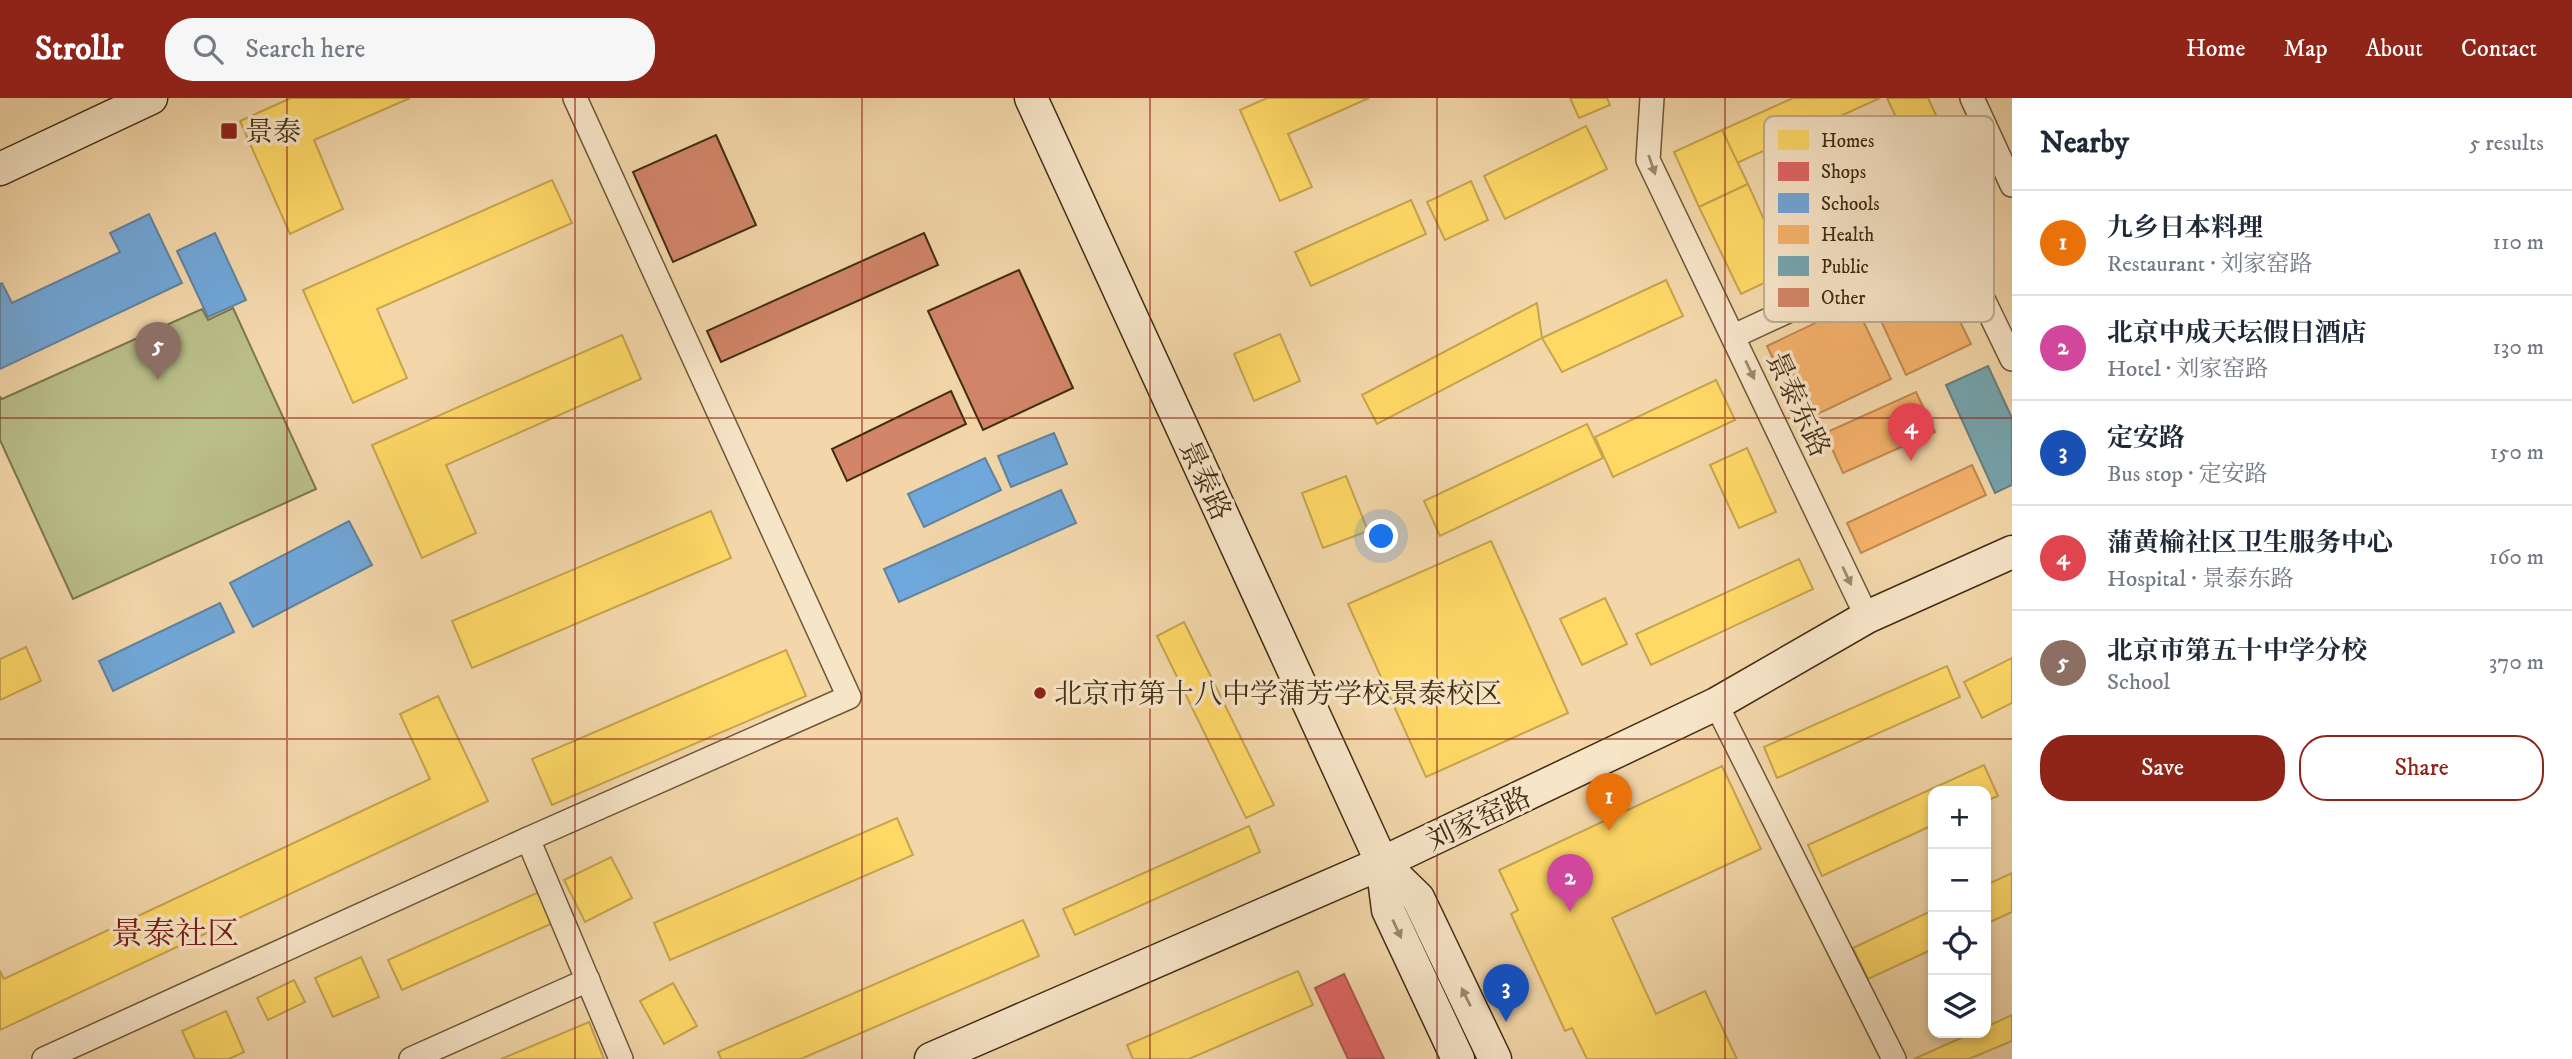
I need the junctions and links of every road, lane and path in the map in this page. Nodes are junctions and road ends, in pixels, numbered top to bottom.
1 (150, 98) edge
2 (575, 98) edge
3 (1031, 98) edge
4 (1652, 98) edge
5 (1972, 98) edge
6 (1980, 116) edge
7 (1994, 146) edge
8 (0, 169) edge
9 (2012, 185) edge
10 (1764, 322) edge
11 (1994, 322) edge
12 (1734, 336) junction
13 (2012, 359) edge
14 (2012, 552) edge
15 (1867, 617) junction
16 (1716, 704) junction
17 (528, 839) junction
18 (1382, 863) junction
19 (588, 980) junction
20 (44, 1059) edge
21 (411, 1059) edge
22 (621, 1059) edge
23 (931, 1059) edge
24 (1458, 1059) edge
25 (1495, 1059) edge
26 (1894, 1059) edge

1 - 8 street
2 - 17 street
3 - 18 street, 景泰路
4 -> 12 street, 景泰东路
5 - 6 street
7 - 9 street
10 - 12 street
11 - 13 street
12 -> 15 street, 景泰东路
14 - 15 street, 刘家窑路
15 - 16 street, 刘家窑路
16 - 18 street, 刘家窑路
16 - 26 street
17 - 19 street
17 - 20 street
18 - 23 street, 刘家窑路
18 -> 24 street
25 -> 18 street
19 - 21 street
19 - 22 street

